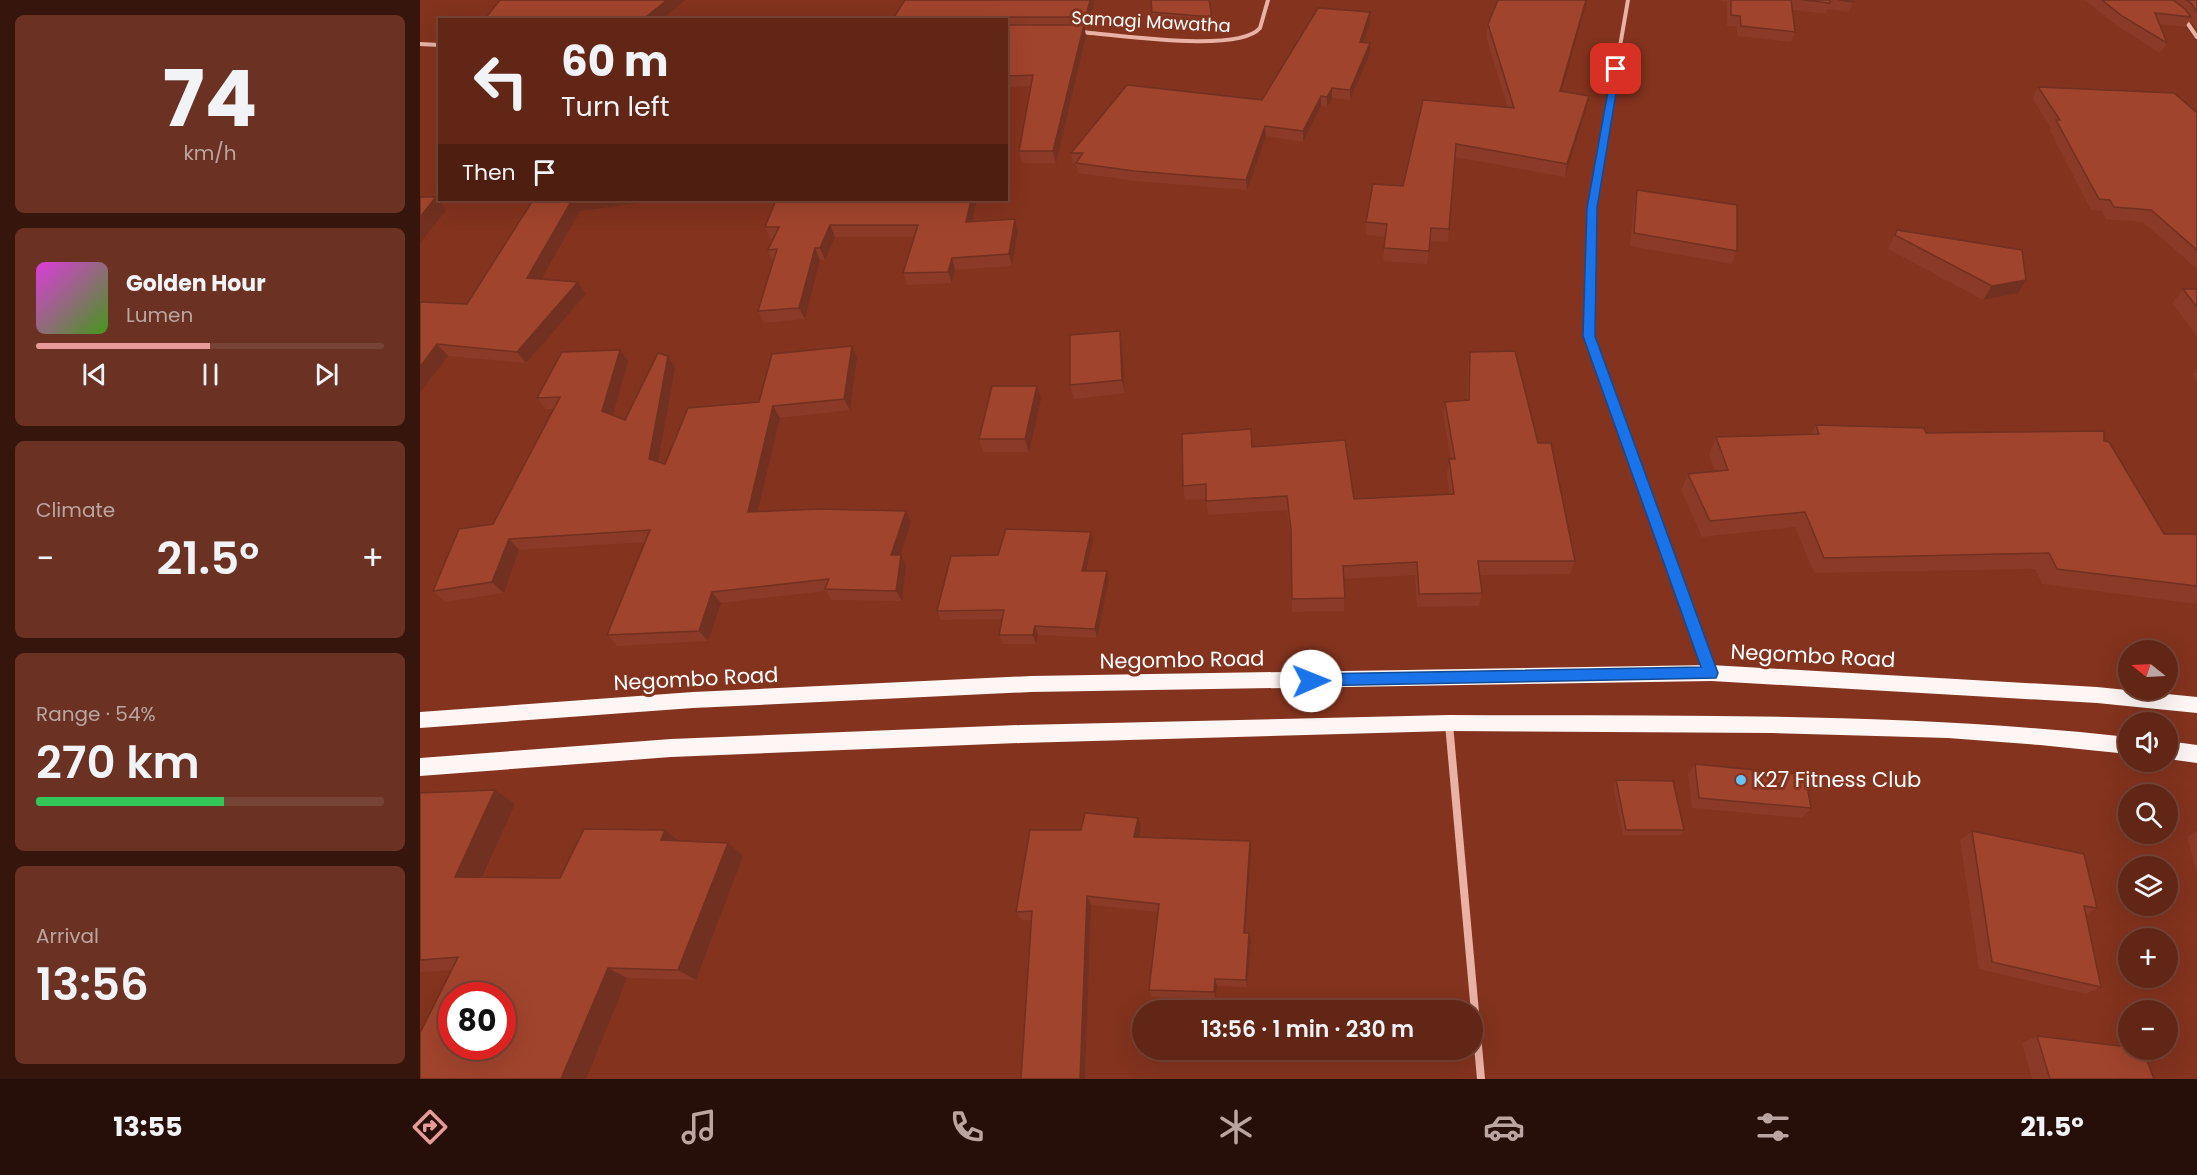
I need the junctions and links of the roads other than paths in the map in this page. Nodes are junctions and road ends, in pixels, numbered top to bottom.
1 (1268, 0) edge
2 (1628, 0) edge
3 (2179, 13) edge
4 (2195, 28) edge
5 (1072, 32) edge
6 (2197, 37) edge
7 (420, 44) edge
8 (438, 45) edge
9 (1711, 673) junction
10 (2197, 705) edge
11 (420, 720) edge
12 (1449, 723) junction
13 (2118, 745) edge
14 (2178, 751) edge
15 (2197, 754) edge
16 (420, 767) edge
17 (1480, 1079) edge

1 - 5 street, Samagi Mawatha
2 - 9 street
3 - 4 street
4 - 6 street
7 - 8 street
9 - 10 highway, Negombo Road
9 - 11 highway, Negombo Road
12 - 13 highway
12 - 16 highway
12 - 17 street
14 - 15 highway

